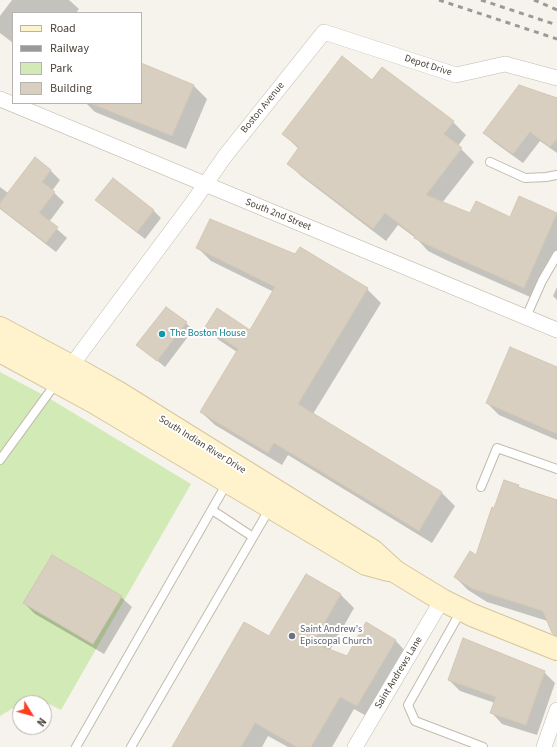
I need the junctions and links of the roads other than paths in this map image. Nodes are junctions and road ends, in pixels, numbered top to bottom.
1 (324, 32) joint
2 (557, 78) edge
3 (0, 99) edge
4 (490, 162) dead end
5 (557, 175) edge
6 (204, 185) junction
7 (557, 254) edge
8 (526, 317) junction
9 (0, 328) edge
10 (557, 330) edge
11 (0, 351) edge
12 (71, 366) junction
13 (57, 382) junction
14 (0, 460) edge
15 (557, 469) edge
16 (228, 482) junction
17 (481, 488) dead end
18 (270, 508) junction
19 (212, 510) junction
20 (254, 537) junction
21 (396, 572) junction
22 (452, 605) junction
23 (557, 649) edge
24 (557, 710) edge
25 (76, 747) edge
26 (131, 747) edge
27 (355, 747) edge
28 (483, 747) edge
29 (544, 747) edge

1 - 2 street, Depot Drive
1 - 6 street, Boston Avenue
3 - 6 street, South 2nd Street
4 - 5 lane
6 - 8 street, South 2nd Street
6 - 12 street, Boston Avenue
7 - 8 lane
8 - 10 street, South 2nd Street
9 - 12 street, South Indian River Drive
11 - 13 street, South Indian River Drive
12 - 21 street, South Indian River Drive
13 - 14 lane
13 - 16 street, South Indian River Drive
15 - 17 lane
16 - 18 street, South Indian River Drive
16 - 19 lane
18 - 20 lane
18 - 21 street, South Indian River Drive
19 - 20 lane
19 - 25 lane
20 - 26 lane
21 - 22 street, South Indian River Drive
22 - 23 street, South Indian River Drive
22 - 27 street, Saint Andrews Lane
22 - 28 lane
24 - 29 street

